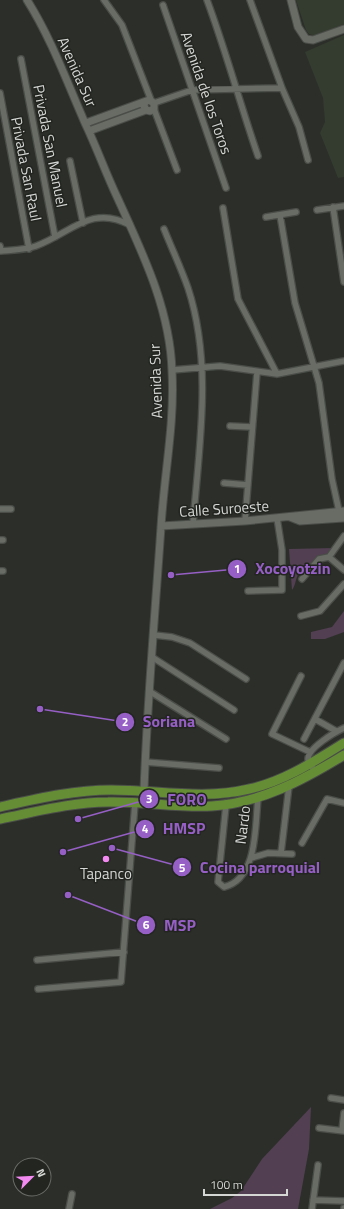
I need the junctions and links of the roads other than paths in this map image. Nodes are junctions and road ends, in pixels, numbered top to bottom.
1 (26, 0) edge
2 (104, 0) edge
3 (207, 0) edge
4 (250, 0) edge
5 (291, 0) edge
6 (163, 5) dead end
7 (344, 30) edge
8 (21, 59) dead end
9 (282, 88) junction
10 (192, 90) junction
11 (235, 90) junction
12 (0, 93) edge
13 (150, 105) junction
14 (86, 123) junction
15 (89, 131) junction
16 (258, 156) dead end
17 (308, 160) dead end
18 (70, 161) dead end
19 (176, 170) dead end
20 (226, 188) dead end
21 (344, 206) edge
22 (333, 207) junction
23 (223, 208) dead end
24 (317, 210) dead end
25 (296, 212) dead end
26 (280, 215) junction
27 (266, 217) dead end
28 (83, 223) junction
29 (131, 225) junction
30 (164, 229) dead end
31 (55, 237) junction
32 (0, 248) edge
33 (29, 248) junction
34 (344, 282) edge
35 (344, 361) edge
36 (315, 366) junction
37 (202, 367) junction
38 (172, 370) junction
39 (257, 372) junction
40 (277, 374) junction
41 (230, 426) dead end
42 (252, 427) junction
43 (224, 483) dead end
44 (248, 485) junction
45 (0, 508) edge
46 (11, 509) dead end
47 (342, 511) edge
48 (290, 517) junction
49 (277, 518) junction
50 (344, 518) edge
51 (245, 521) junction
52 (193, 524) junction
53 (161, 526) junction
54 (344, 536) edge
55 (329, 557) junction
56 (344, 570) edge
57 (302, 579) dead end
58 (344, 584) edge
59 (248, 591) dead end
60 (301, 616) dead end
61 (154, 635) junction
62 (152, 657) junction
63 (344, 663) edge
64 (301, 676) dead end
65 (246, 679) dead end
66 (148, 691) junction
67 (234, 710) dead end
68 (315, 719) junction
69 (344, 728) edge
70 (336, 732) junction
71 (304, 739) dead end
72 (226, 740) dead end
73 (344, 742) edge
74 (310, 752) junction
75 (344, 755) edge
76 (145, 762) junction
77 (309, 764) junction
78 (219, 768) dead end
79 (316, 772) junction
80 (289, 786) junction
81 (144, 791) junction
82 (75, 793) junction
83 (258, 798) junction
84 (135, 803) junction
85 (344, 803) edge
86 (76, 804) junction
87 (226, 805) junction
88 (0, 807) edge
89 (0, 819) edge
90 (302, 843) dead end
91 (281, 853) junction
92 (292, 854) dead end
93 (251, 858) junction
94 (124, 952) junction
95 (36, 960) dead end
96 (38, 989) dead end
97 (331, 1098) dead end
98 (344, 1100) edge
99 (344, 1113) edge
100 (319, 1128) dead end
101 (343, 1130) edge
102 (318, 1165) dead end
103 (72, 1194) dead end
104 (313, 1200) junction
105 (344, 1202) edge
106 (69, 1209) edge
107 (312, 1209) edge

1 - 14 street, Avenida Sur
2 - 13 street
3 - 11 street
4 - 9 street
5 - 7 street
6 - 10 street, Avenida de los Toros
8 - 31 street, Privada San Manuel
9 - 11 street
9 - 17 street
10 - 11 street
10 - 13 street
10 - 20 street, Avenida de los Toros
11 - 16 street
12 - 33 street, Privada San Raul
13 - 14 street
13 - 15 street
13 - 19 street
14 - 15 street, Avenida Sur
15 - 29 street, Avenida Sur
18 - 28 street
21 - 22 street
22 - 24 street
22 - 34 street
23 - 40 street
25 - 26 street
26 - 27 street
26 - 36 street
28 - 29 street
28 - 31 street
29 - 38 street, Avenida Sur
30 - 37 street
31 - 33 street
32 - 33 street
35 - 36 street
36 - 40 street
36 - 47 street
37 - 38 street
37 - 39 street
37 - 52 street
38 - 53 street, Avenida Sur
39 - 40 street
39 - 42 street
41 - 42 street
42 - 44 street
43 - 44 street
44 - 51 street
45 - 46 street
47 - 48 street, Calle Suroeste
48 - 49 street, Calle Suroeste
48 - 50 street, Calle Suroeste
49 - 51 street, Calle Suroeste
49 - 59 street
51 - 52 street, Calle Suroeste
52 - 53 street, Calle Suroeste
53 - 61 street, Avenida Sur
54 - 55 street
55 - 56 street
55 - 57 street
58 - 60 street
61 - 62 street, Avenida Sur
61 - 65 street
62 - 66 street, Avenida Sur
62 - 67 street
63 - 68 street
64 - 74 street
66 - 72 street
66 - 76 street, Avenida Sur
68 - 70 street
68 - 71 street
69 - 70 street
70 - 74 street
73 - 77 main road
74 - 77 street
75 - 79 main road
76 - 78 street
76 - 81 street, Avenida Sur
77 - 79 street
77 - 81 main road
79 - 80 main road
80 - 83 main road
80 - 91 street
81 - 82 main road
82 - 86 main road
82 - 88 main road
83 - 87 main road
83 - 93 street, Nardo
84 - 86 main road
84 - 87 main road
84 - 94 street
85 - 90 street
86 - 89 main road
87 - 93 street, Nardo
91 - 92 street
91 - 93 street
94 - 95 street
94 - 96 street
97 - 98 street
99 - 101 street
100 - 101 street
102 - 104 street
103 - 106 street
104 - 105 street
104 - 107 street

